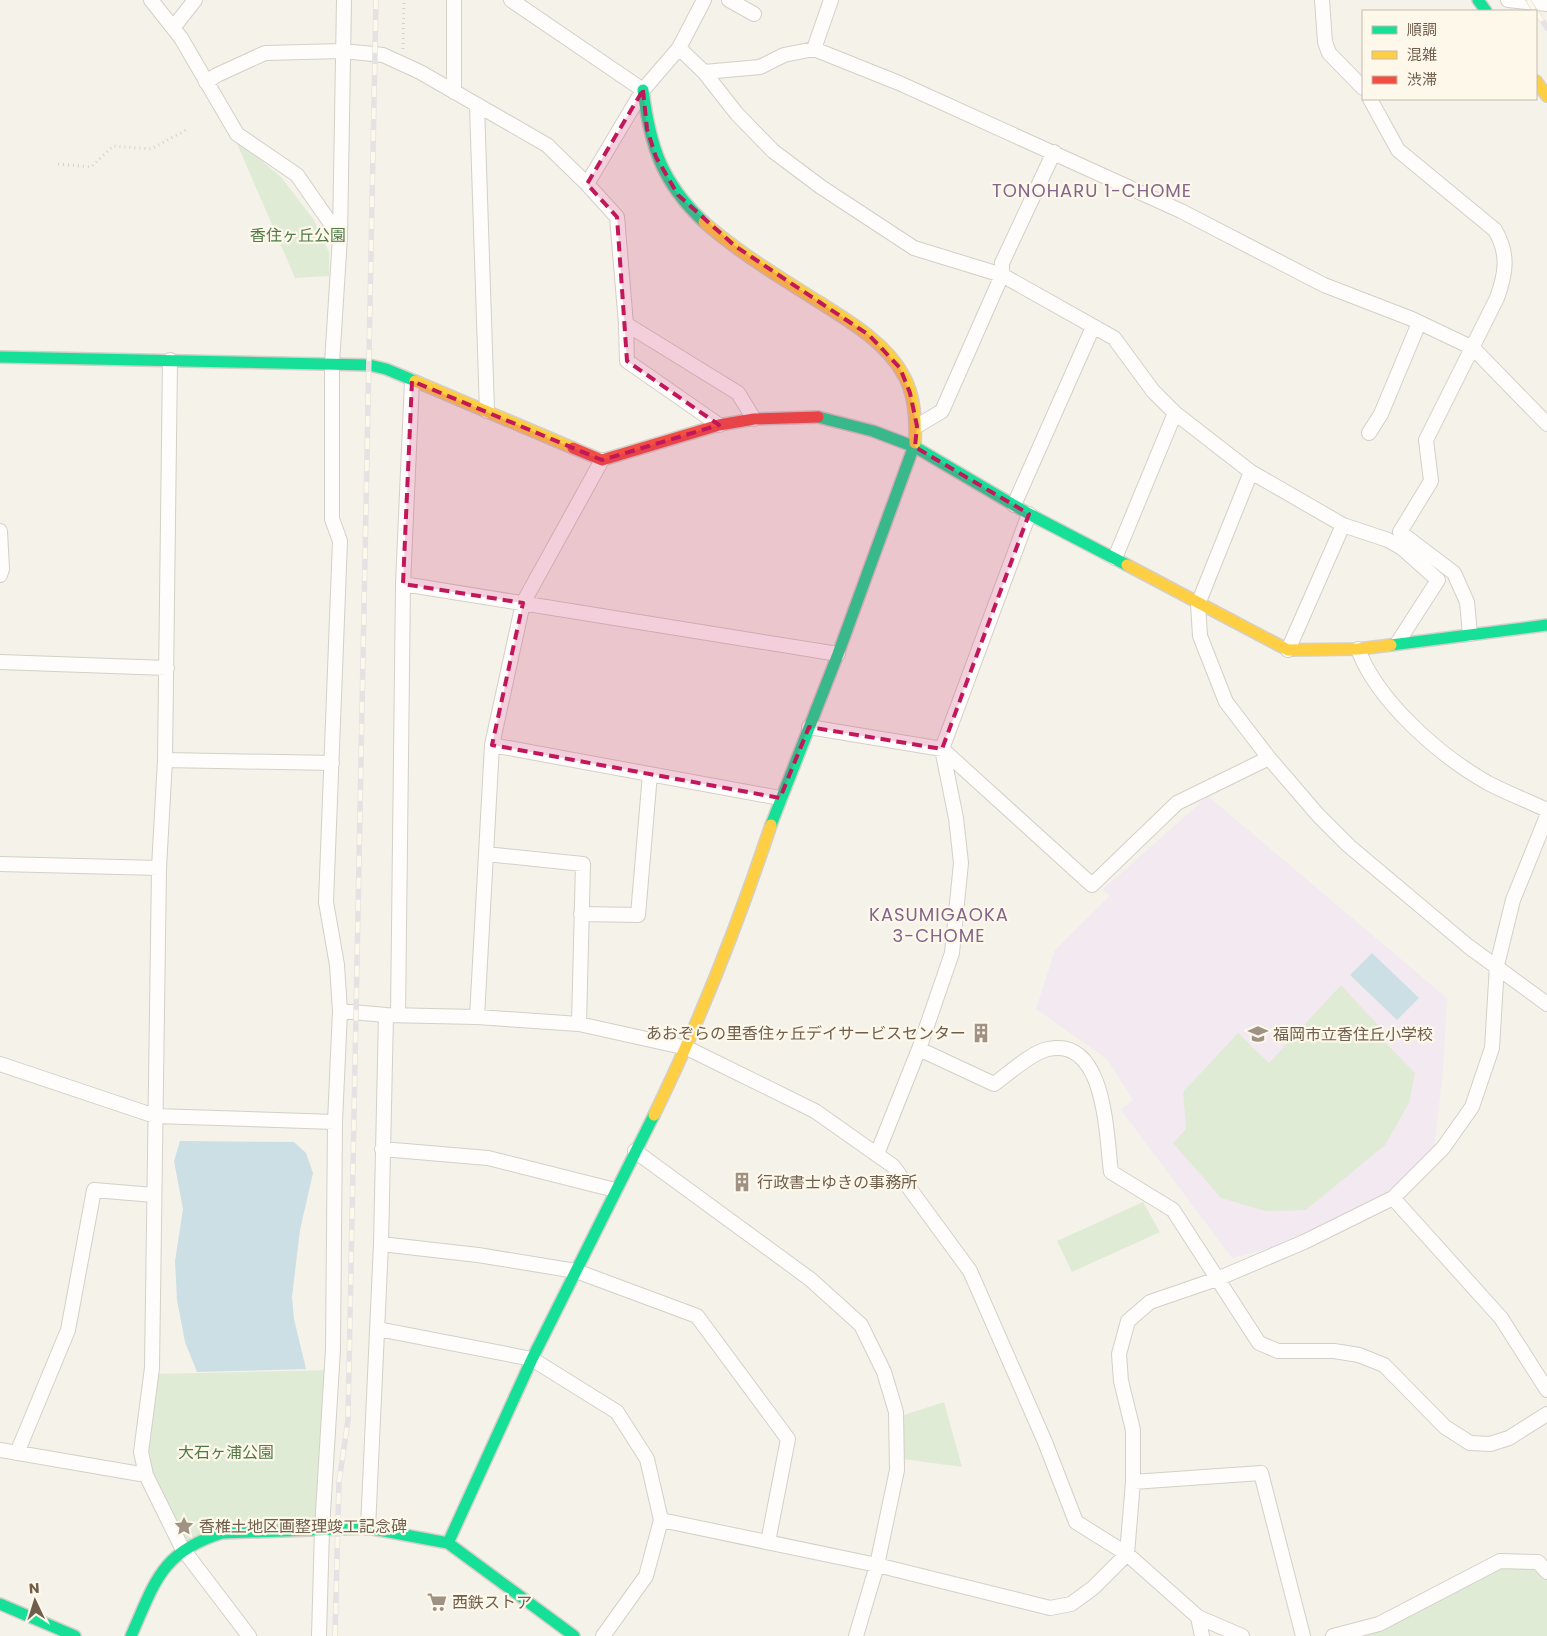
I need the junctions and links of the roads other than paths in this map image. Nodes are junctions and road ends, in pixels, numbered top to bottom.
1 (150, 0) edge
2 (195, 0) edge
3 (344, 0) edge
4 (454, 0) edge
5 (511, 0) edge
6 (704, 0) edge
7 (729, 0) edge
8 (831, 0) edge
9 (1322, 0) edge
10 (1508, 0) edge
11 (1547, 4) edge
12 (754, 14) dead end
13 (173, 28) junction
14 (680, 48) junction
15 (814, 49) junction
16 (344, 51) junction
17 (704, 72) junction
18 (206, 82) junction
19 (1537, 82) edge
20 (1362, 87) edge
21 (642, 90) junction
22 (454, 92) junction
23 (1547, 96) edge
24 (1371, 100) edge
25 (477, 106) junction
26 (1054, 152) junction
27 (587, 184) junction
28 (340, 237) junction
29 (1002, 275) junction
30 (1419, 323) junction
31 (626, 324) junction
32 (1093, 327) junction
33 (1473, 348) junction
34 (0, 357) edge
35 (170, 360) junction
36 (332, 362) junction
37 (412, 381) junction
38 (487, 411) junction
39 (1174, 413) junction
40 (754, 419) junction
41 (1547, 424) edge
42 (719, 425) junction
43 (916, 426) junction
44 (1369, 434) dead end
45 (914, 447) junction
46 (602, 460) junction
47 (1250, 472) junction
48 (1014, 505) junction
49 (1029, 514) junction
50 (1343, 524) junction
51 (0, 531) edge
52 (1115, 558) junction
53 (0, 574) edge
54 (403, 584) junction
55 (522, 603) junction
56 (1198, 604) junction
57 (1547, 625) edge
58 (1470, 634) junction
59 (1398, 642) junction
60 (1358, 648) junction
61 (1288, 650) junction
62 (838, 654) junction
63 (0, 662) edge
64 (166, 668) junction
65 (809, 728) junction
66 (492, 745) junction
67 (942, 749) junction
68 (1269, 758) junction
69 (165, 760) junction
70 (332, 763) junction
71 (650, 774) junction
72 (780, 798) junction
73 (1547, 810) edge
74 (1547, 816) edge
75 (486, 854) junction
76 (0, 864) edge
77 (159, 868) junction
78 (581, 914) junction
79 (1497, 965) junction
80 (1547, 1004) edge
81 (340, 1011) junction
82 (392, 1015) junction
83 (477, 1016) junction
84 (579, 1024) junction
85 (686, 1048) junction
86 (919, 1049) junction
87 (0, 1064) edge
88 (155, 1116) junction
89 (335, 1122) junction
90 (382, 1149) junction
91 (635, 1151) junction
92 (877, 1154) junction
93 (615, 1190) junction
94 (154, 1195) junction
95 (1393, 1198) junction
96 (381, 1244) junction
97 (576, 1271) junction
98 (1217, 1279) junction
99 (378, 1329) junction
100 (532, 1359) junction
101 (1547, 1390) edge
102 (1547, 1414) edge
103 (0, 1450) edge
104 (17, 1453) junction
105 (146, 1475) junction
106 (1133, 1482) junction
107 (661, 1520) junction
108 (368, 1528) junction
109 (322, 1529) junction
110 (768, 1542) junction
111 (448, 1543) junction
112 (182, 1548) junction
113 (1127, 1554) junction
114 (877, 1564) junction
115 (1547, 1572) edge
116 (0, 1604) edge
117 (1198, 1617) junction
118 (75, 1636) edge
119 (132, 1636) edge
120 (249, 1636) edge
121 (319, 1636) edge
122 (574, 1636) edge
123 (603, 1636) edge
124 (856, 1636) edge
125 (1202, 1636) edge
126 (1242, 1636) edge
127 (1303, 1636) edge
128 (1333, 1636) edge

1 - 13 street
2 - 13 street
3 - 16 street
4 - 22 street
5 - 21 street
6 - 14 street
7 - 12 street
8 - 15 street
9 - 20 street
10 - 11 street
13 - 18 street
14 - 17 street
14 - 21 street
15 - 17 street
15 - 26 street
16 - 18 street
16 - 22 street
16 - 28 street
17 - 29 street
18 - 28 street
19 - 23 main road
21 - 27 street
21 - 43 main road
22 - 25 street
24 - 33 street
25 - 27 street
25 - 38 street
26 - 29 street
26 - 30 street
27 - 31 street
28 - 36 street
29 - 32 street
29 - 43 street
30 - 33 street
30 - 44 street
31 - 40 street
31 - 42 street
32 - 39 street
32 - 48 street
33 - 41 street
33 - 58 street
34 - 35 main road
35 - 36 main road
35 - 64 street
36 - 37 main road
36 - 70 street
37 - 38 main road
37 - 54 street
38 - 46 main road
39 - 47 street
39 - 52 street
40 - 42 main road
40 - 45 main road
42 - 46 main road
43 - 45 main road
45 - 48 main road
45 - 62 main road
46 - 55 street
47 - 50 street
47 - 56 street
48 - 49 main road
49 - 52 main road
49 - 67 street
50 - 59 street
50 - 61 street
51 - 53 street
52 - 56 main road
54 - 55 street
54 - 82 street
55 - 62 street
55 - 66 street
56 - 61 main road
56 - 68 street
57 - 58 main road
58 - 59 main road
59 - 60 main road
60 - 61 main road
60 - 73 street
62 - 65 main road
63 - 64 street
64 - 69 street
65 - 67 street
65 - 72 main road
66 - 71 street
66 - 75 street
67 - 68 street
67 - 86 street
68 - 79 street
69 - 70 street
69 - 77 street
70 - 81 street
71 - 72 street
71 - 78 street
72 - 85 main road
74 - 79 street
75 - 78 street
75 - 83 street
76 - 77 street
77 - 88 street
78 - 84 street
79 - 80 street
79 - 95 street
81 - 82 street
81 - 89 street
82 - 83 street
82 - 90 street
83 - 84 street
84 - 85 street
85 - 91 main road
85 - 92 street
86 - 92 street
86 - 98 street
87 - 88 street
88 - 89 street
88 - 94 street
89 - 109 street
90 - 93 street
90 - 96 street
91 - 93 main road
91 - 114 street
92 - 113 street
93 - 97 main road
94 - 104 street
94 - 105 street
95 - 98 street
95 - 101 street
96 - 97 street
96 - 99 street
97 - 100 main road
97 - 110 street
98 - 102 street
98 - 106 street
99 - 100 street
99 - 108 street
100 - 107 street
100 - 111 main road
103 - 104 street
104 - 105 street
105 - 112 street
106 - 113 street
106 - 127 street
107 - 110 street
107 - 123 street
108 - 109 main road
108 - 111 main road
109 - 112 main road
109 - 121 street
110 - 114 street
111 - 122 main road
112 - 119 main road
112 - 120 street
113 - 114 street
113 - 117 street
114 - 124 street
115 - 128 street
116 - 118 main road
117 - 125 street
117 - 126 street

